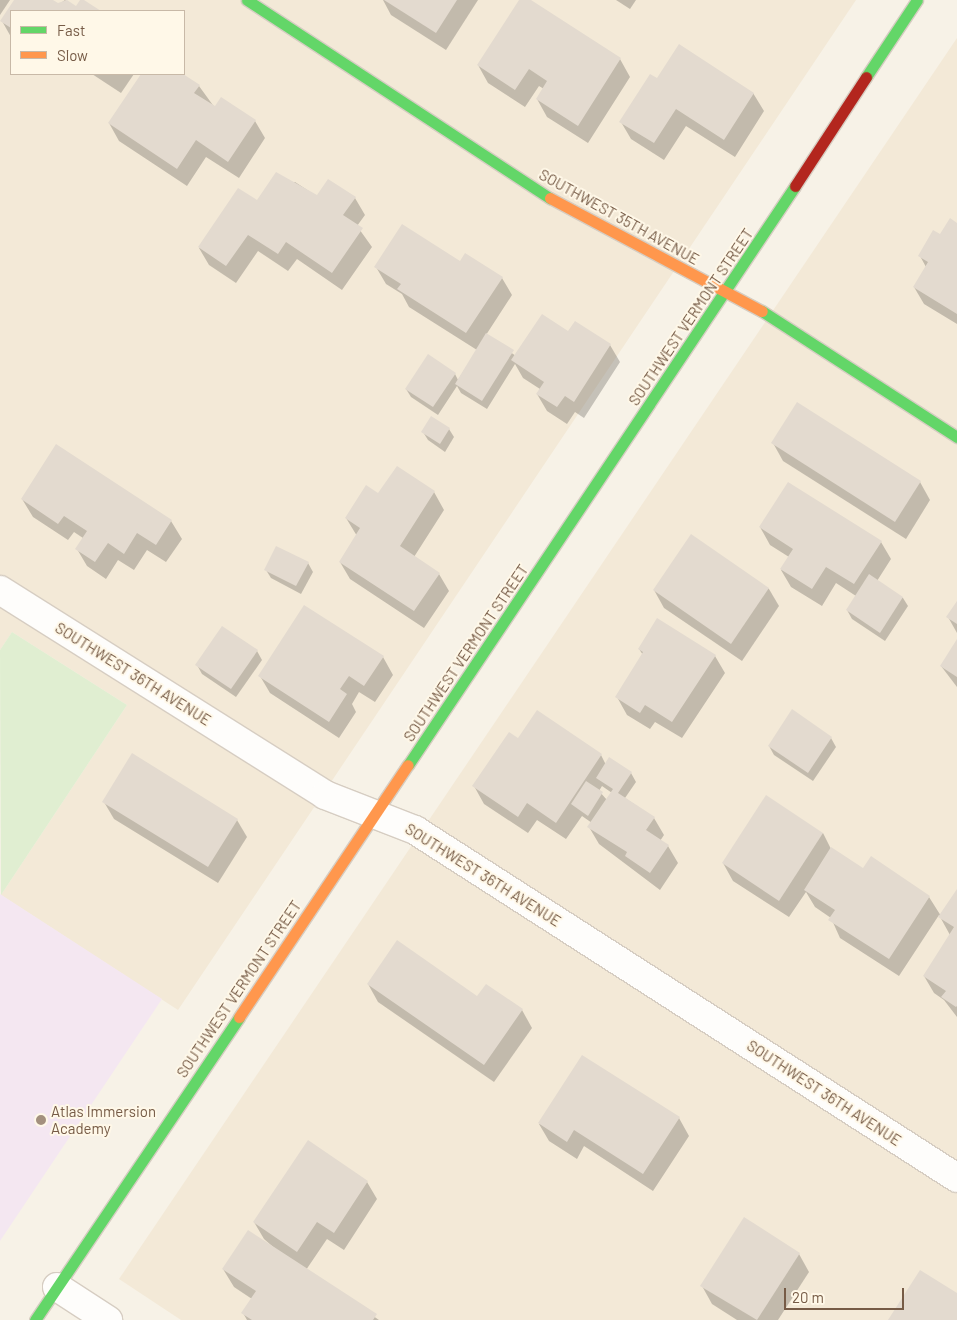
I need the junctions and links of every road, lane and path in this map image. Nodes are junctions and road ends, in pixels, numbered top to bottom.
1 (247, 0) edge
2 (917, 0) edge
3 (726, 292) junction
4 (957, 437) edge
5 (0, 590) edge
6 (376, 815) junction
7 (957, 1178) edge
8 (57, 1287) junction
9 (35, 1320) edge
10 (108, 1320) edge

1 - 3 main road, SOUTHWEST 35TH AVENUE
2 - 3 main road, SOUTHWEST VERMONT STREET
3 - 4 main road, SOUTHWEST 35TH AVENUE
3 - 6 main road, SOUTHWEST VERMONT STREET
5 - 6 street, SOUTHWEST 36TH AVENUE
6 - 7 street, SOUTHWEST 36TH AVENUE
6 - 8 main road, SOUTHWEST VERMONT STREET
8 - 9 main road, SOUTHWEST VERMONT STREET
8 - 10 street

